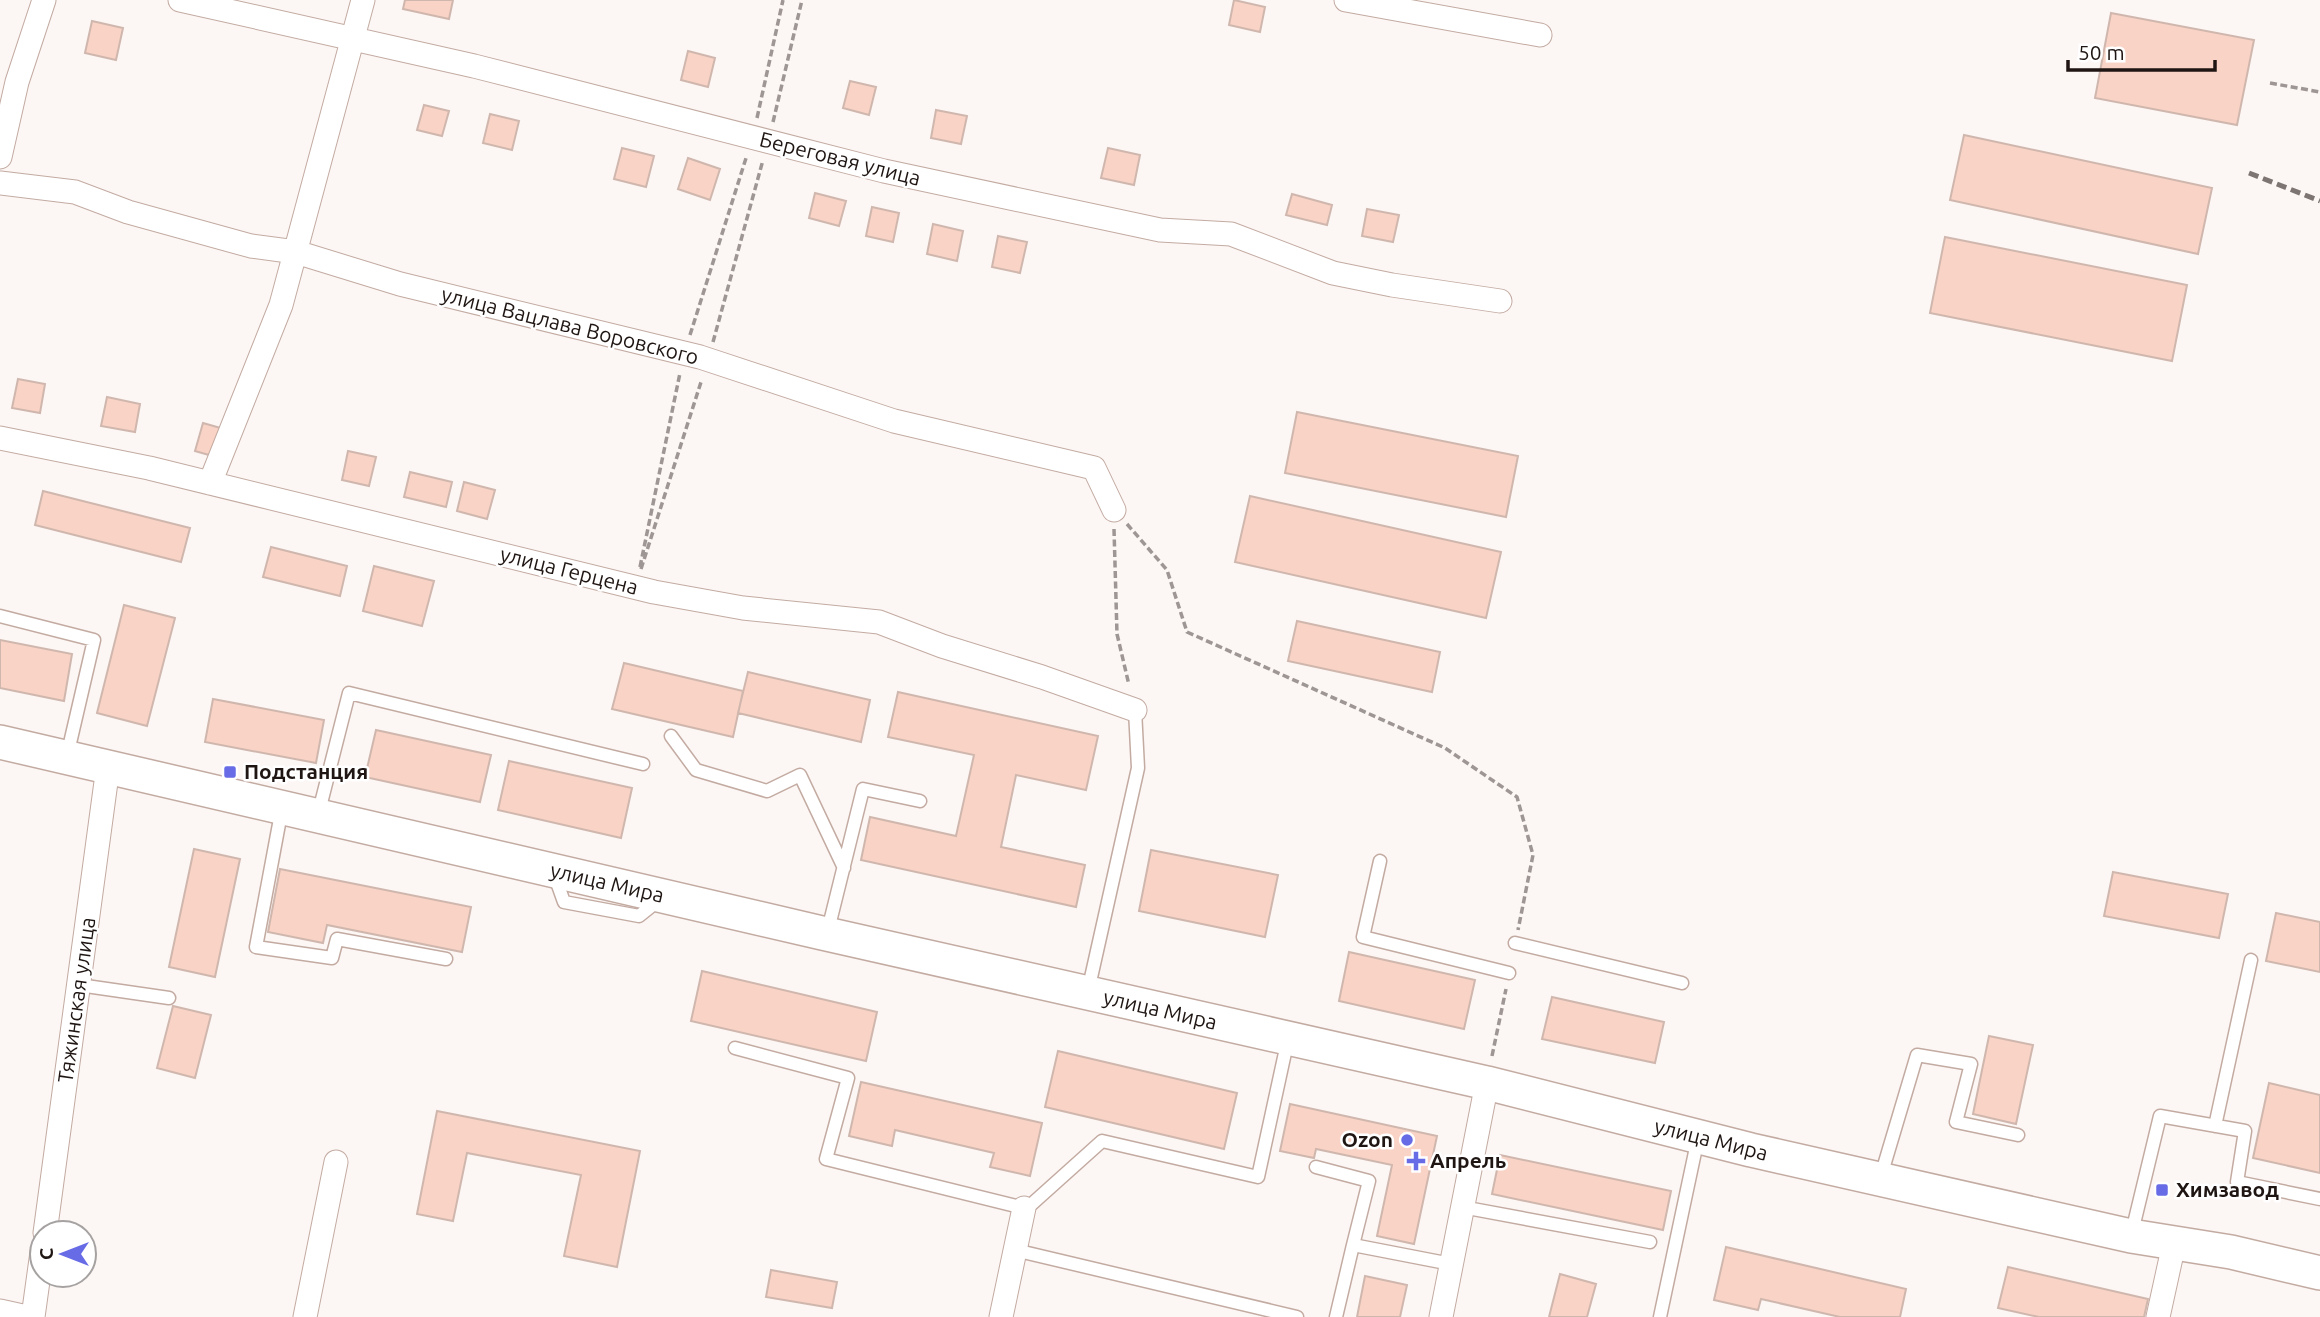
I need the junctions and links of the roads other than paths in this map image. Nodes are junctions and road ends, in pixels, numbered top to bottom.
1 (44, 0) edge
2 (180, 0) edge
3 (363, 0) edge
4 (1346, 0) edge
5 (1540, 34) dead end
6 (354, 39) junction
7 (0, 157) edge
8 (0, 183) edge
9 (296, 252) junction
10 (1500, 301) dead end
11 (0, 438) edge
12 (210, 483) junction
13 (1114, 510) road end
14 (0, 616) edge
15 (1135, 710) joint
16 (671, 736) dead end
17 (0, 741) edge
18 (66, 756) junction
19 (643, 764) dead end
20 (108, 767) junction
21 (920, 801) dead end
22 (282, 807) junction
23 (317, 816) junction
24 (1380, 862) dead end
25 (844, 868) junction
26 (827, 934) junction
27 (1515, 943) road end
28 (446, 959) dead end
29 (2250, 960) dead end
30 (1509, 973) road end
31 (1682, 983) dead end
32 (79, 985) junction
33 (1087, 993) junction
34 (169, 998) dead end
35 (1288, 1039) junction
36 (735, 1048) dead end
37 (1487, 1083) junction
38 (2215, 1126) junction
39 (2018, 1135) dead end
40 (1698, 1137) junction
41 (336, 1162) dead end
42 (1316, 1167) dead end
43 (1880, 1179) junction
44 (2320, 1199) edge
45 (1462, 1207) junction
46 (1024, 1209) junction
47 (47, 1219) edge
48 (2131, 1236) junction
49 (1650, 1242) dead end
50 (2174, 1244) junction
51 (1353, 1245) junction
52 (1015, 1250) junction
53 (1451, 1264) junction
54 (2320, 1273) edge
55 (37, 1289) edge
56 (0, 1311) edge
57 (27, 1317) edge
58 (33, 1317) edge
59 (304, 1317) edge
60 (1001, 1317) edge
61 (1297, 1317) edge
62 (1336, 1317) edge
63 (1441, 1317) edge
64 (1660, 1317) edge
65 (2158, 1317) edge

1 - 7 street
2 - 6 street, Береговая улица
3 - 6 street
4 - 5 street
6 - 9 street
6 - 10 street, Береговая улица
8 - 9 street, улица Вацлава Воровского
9 - 12 street
9 - 13 street, улица Вацлава Воровского
11 - 12 street, улица Герцена
12 - 15 street, улица Герцена
14 - 18 lane
15 - 33 lane
16 - 25 lane
17 - 18 main road, улица Мира
18 - 20 main road, улица Мира
19 - 23 lane
20 - 22 main road, улица Мира
20 - 32 street, Тяжинская улица
21 - 25 lane
22 - 23 main road, улица Мира
22 - 28 lane
23 - 26 main road, улица Мира
24 - 30 lane
25 - 26 lane
26 - 33 main road, улица Мира
27 - 31 lane
29 - 38 lane
32 - 34 lane
32 - 47 street, Тяжинская улица
33 - 35 main road, улица Мира
35 - 37 main road, улица Мира
35 - 46 lane
36 - 46 lane
37 - 40 main road, улица Мира
37 - 45 street
38 - 44 lane
38 - 48 lane
39 - 43 lane
40 - 43 main road, улица Мира
40 - 64 lane
41 - 59 street
42 - 51 lane
43 - 48 main road, улица Мира
45 - 49 lane
45 - 53 street
46 - 52 street
48 - 50 main road, улица Мира
50 - 54 main road, улица Мира
50 - 65 street
51 - 53 lane
51 - 62 lane
52 - 60 street
52 - 61 lane
53 - 63 street
55 - 58 street
56 - 57 street

